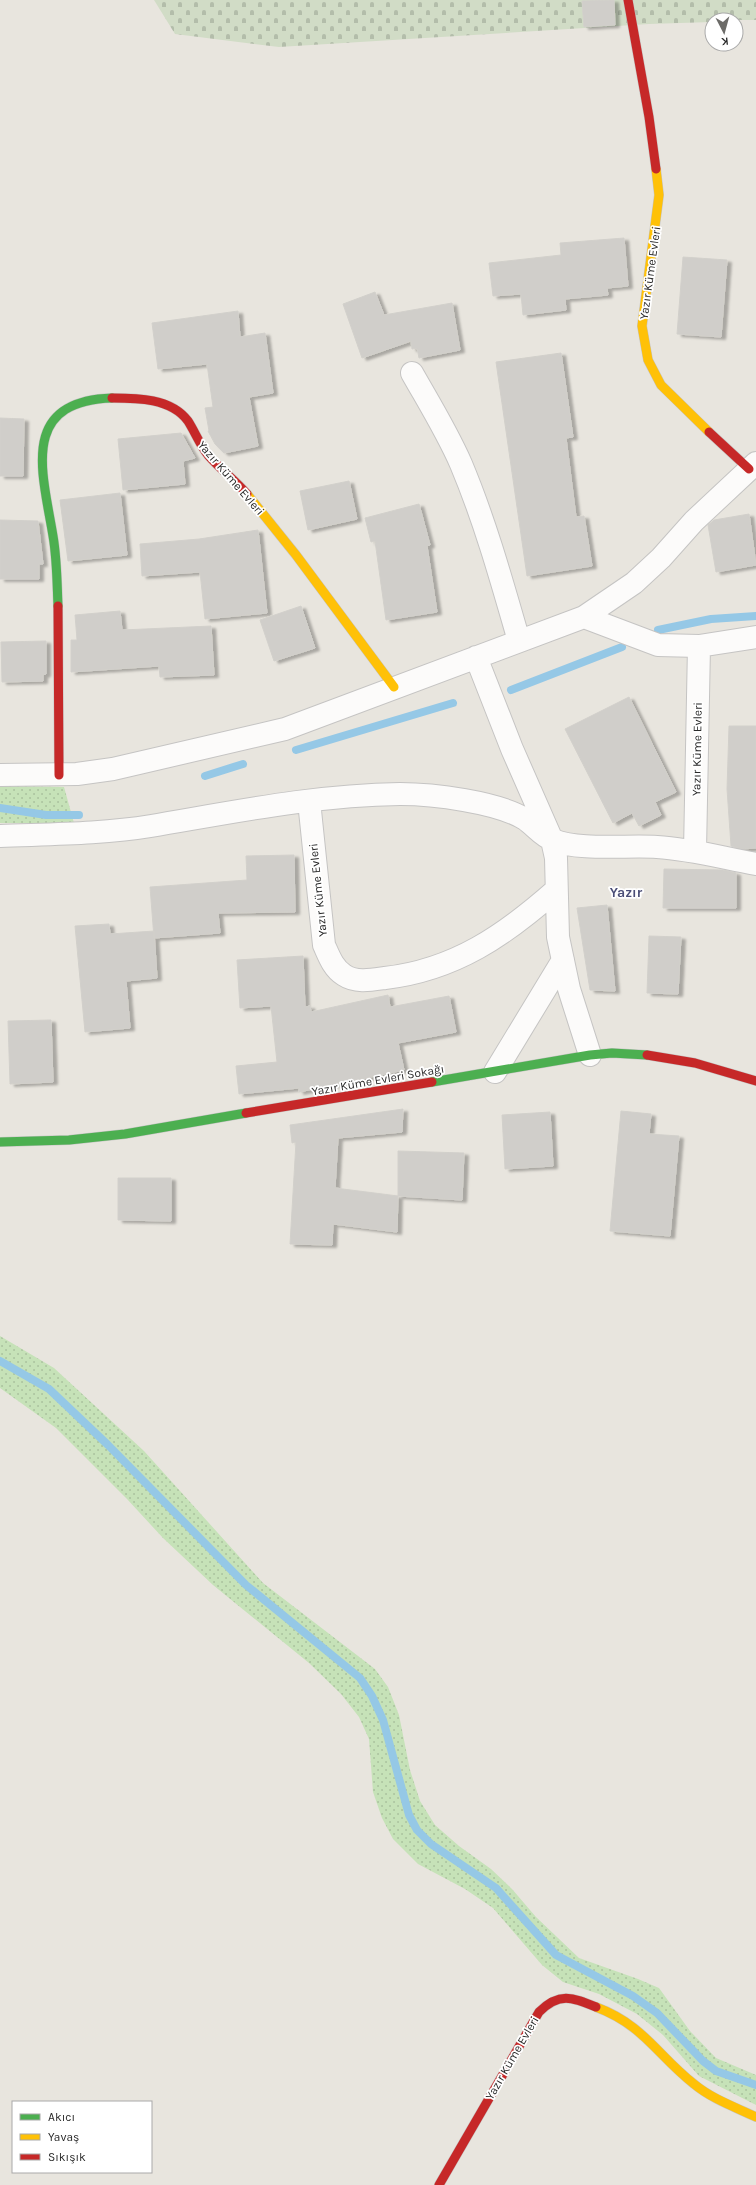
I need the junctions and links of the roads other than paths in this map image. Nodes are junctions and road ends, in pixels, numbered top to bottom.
1 (628, 0) edge
2 (412, 372) dead end
3 (753, 466) edge
4 (584, 617) junction
5 (756, 637) edge
6 (519, 641) junction
7 (700, 646) junction
8 (476, 657) junction
9 (394, 688) junction
10 (59, 775) junction
11 (0, 776) edge
12 (309, 800) junction
13 (0, 836) edge
14 (552, 840) junction
15 (695, 851) junction
16 (756, 864) edge
17 (556, 890) junction
18 (563, 960) junction
19 (590, 1054) junction
20 (495, 1072) junction
21 (756, 1081) edge
22 (0, 1142) edge
23 (756, 2117) edge
24 (439, 2185) edge

1 - 3 street, Yazır Küme Evleri
2 - 6 street
3 - 4 street, Yazır Küme Evleri
4 - 6 street, Yazır Küme Evleri
4 - 7 street
5 - 7 street
6 - 8 street, Yazır Küme Evleri
7 - 15 street, Yazır Küme Evleri
8 - 9 street, Yazır Küme Evleri
8 - 14 street
9 - 10 street, Yazır Küme Evleri
9 - 10 street, Yazır Küme Evleri
10 - 11 street, Yazır Küme Evleri
12 - 13 street
12 - 14 street
12 - 17 street, Yazır Küme Evleri
14 - 15 street
14 - 17 street
15 - 16 street
17 - 18 street
18 - 19 street
18 - 20 street
19 - 20 street, Yazır Küme Evleri Sokağı
19 - 21 street, Yazır Küme Evleri Sokağı
20 - 22 street, Yazır Küme Evleri Sokağı
23 - 24 street, Yazır Küme Evleri

